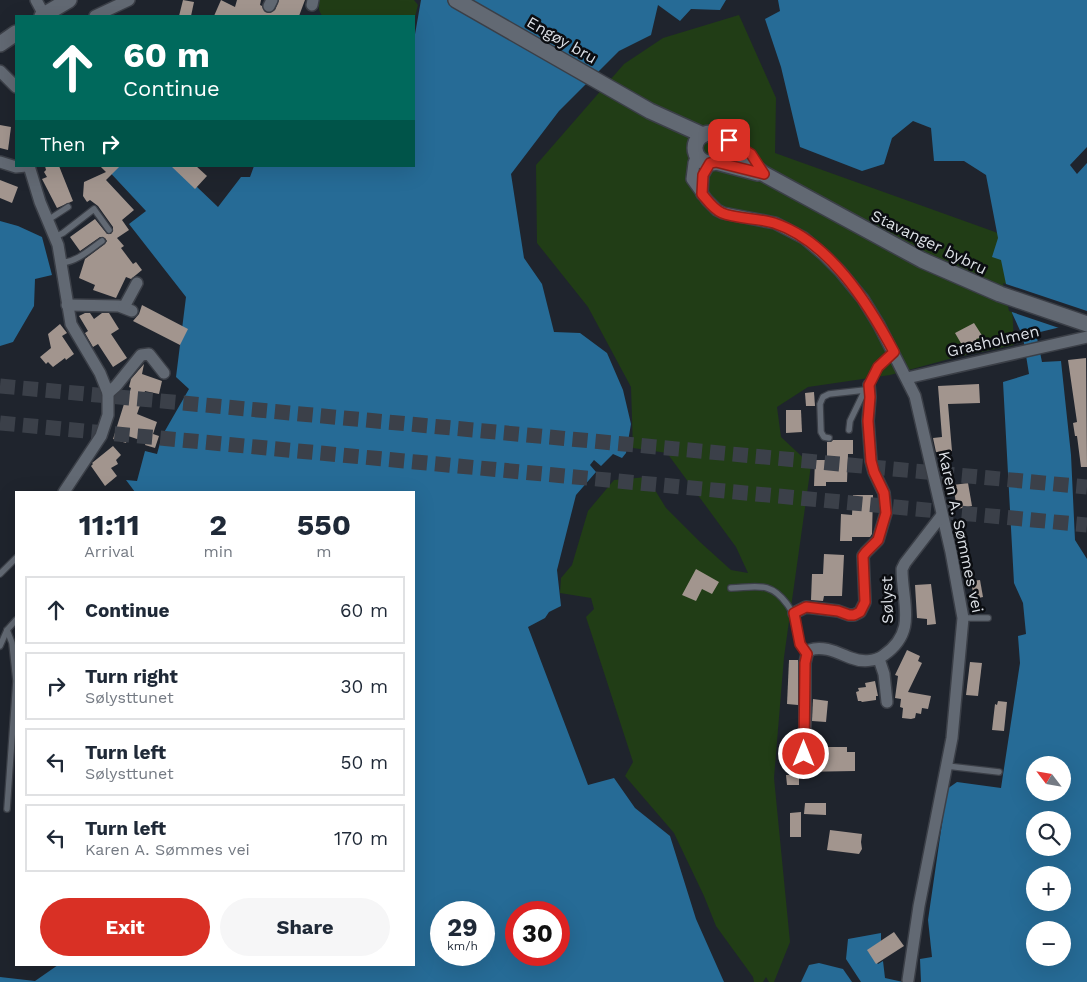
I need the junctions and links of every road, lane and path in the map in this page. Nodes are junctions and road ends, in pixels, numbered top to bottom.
1 (36, 0) edge
2 (69, 0) edge
3 (129, 0) edge
4 (456, 0) edge
5 (43, 15) edge
6 (97, 15) edge
7 (15, 34) edge
8 (0, 44) edge
9 (0, 71) edge
10 (15, 84) edge
11 (723, 142) junction
12 (699, 147) junction
13 (0, 162) edge
14 (15, 167) edge
15 (28, 167) edge
16 (764, 174) junction
17 (68, 207) dead end
18 (48, 220) junction
19 (109, 230) dead end
20 (56, 237) junction
21 (102, 241) dead end
22 (62, 263) junction
23 (137, 283) dead end
24 (67, 305) junction
25 (1087, 324) edge
26 (1087, 337) edge
27 (894, 352) junction
28 (164, 373) dead end
29 (907, 378) junction
30 (867, 387) junction
31 (108, 393) junction
32 (849, 430) dead end
33 (829, 438) dead end
34 (65, 491) edge
35 (942, 515) junction
36 (15, 559) edge
37 (0, 574) edge
38 (731, 588) dead end
39 (794, 613) junction
40 (964, 618) junction
41 (988, 618) dead end
42 (15, 621) edge
43 (7, 630) junction
44 (0, 646) edge
45 (807, 654) junction
46 (879, 659) junction
47 (15, 672) edge
48 (15, 694) edge
49 (887, 702) dead end
50 (804, 754) dead end
51 (947, 766) junction
52 (999, 772) dead end
53 (6, 809) dead end
54 (908, 980) dead end

1 - 5 street
2 - 5 main road
3 - 6 street
4 - 12 main road, Engøy bru
7 - 8 main road
9 - 10 street
11 - 12 main road
11 - 12 main road
11 - 16 main road
12 - 16 main road
12 - 27 street, Karen A. Sømmes vei
13 - 14 street
15 - 18 street
16 - 25 main road, Stavanger bybru
17 - 18 lane
18 - 20 street
19 - 20 lane
20 - 22 street
21 - 22 lane
22 - 24 street
23 - 24 street
24 - 31 street
26 - 29 street, Grasholmen
27 - 29 street, Karen A. Sømmes vei
27 - 30 lane
28 - 31 street
29 - 35 street, Karen A. Sømmes vei
30 - 32 lane
30 - 33 lane
30 - 39 street
31 - 34 street
35 - 40 street, Karen A. Sømmes vei
35 - 46 street, Sølyst
36 - 37 lane
38 - 39 lane
39 - 45 lane
40 - 41 lane
40 - 51 street, Karen A. Sømmes vei
42 - 43 lane
43 - 44 lane
43 - 47 lane
45 - 46 street
45 - 50 street
46 - 49 street
48 - 53 lane
51 - 52 lane
51 - 54 street, Karen A. Sømmes vei

